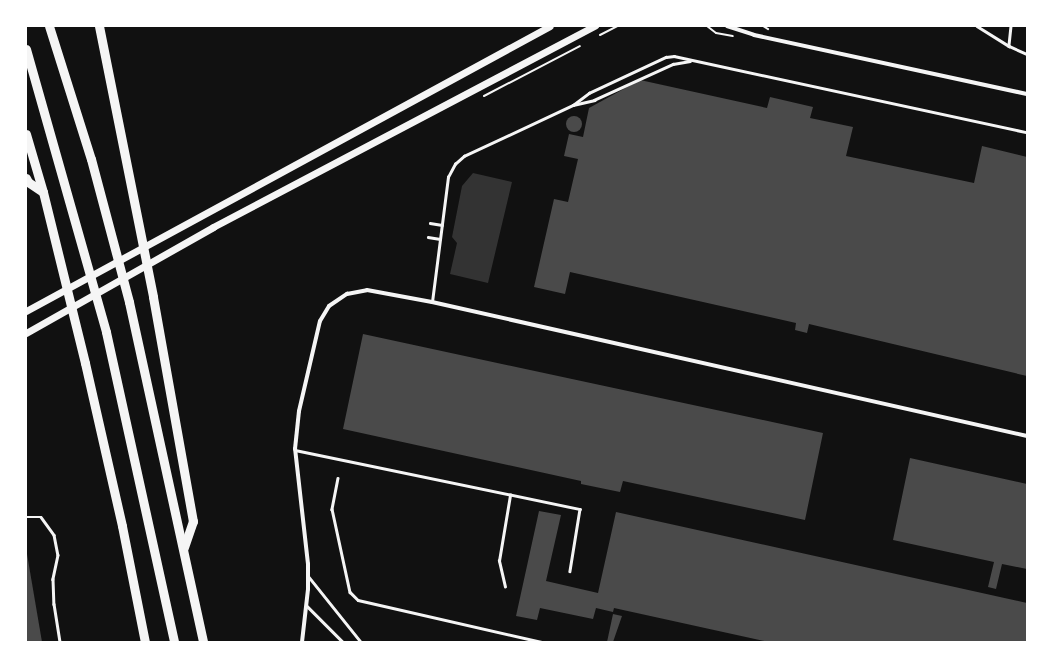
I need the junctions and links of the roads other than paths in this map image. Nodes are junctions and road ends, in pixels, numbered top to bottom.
1 (50, 26) edge
2 (99, 26) edge
3 (550, 26) edge
4 (595, 26) edge
5 (727, 26) edge
6 (977, 26) edge
7 (1011, 26) edge
8 (1009, 46) junction
9 (26, 49) edge
10 (1027, 54) edge
11 (693, 60) junction
12 (1027, 94) edge
13 (573, 106) junction
14 (1027, 132) edge
15 (26, 134) edge
16 (26, 178) edge
17 (43, 192) junction
18 (430, 223) dead end
19 (442, 225) junction
20 (428, 237) dead end
21 (440, 239) junction
22 (432, 302) junction
23 (26, 311) edge
24 (26, 332) edge
25 (1027, 436) edge
26 (295, 449) junction
27 (338, 478) dead end
28 (510, 495) junction
29 (26, 517) edge
30 (184, 547) junction
31 (570, 571) dead end
32 (308, 576) junction
33 (505, 587) dead end
34 (306, 606) junction
35 (60, 642) edge
36 (145, 642) edge
37 (174, 642) edge
38 (203, 642) edge
39 (302, 642) edge
40 (343, 642) edge
41 (361, 642) edge
42 (541, 642) edge

1 - 30 highway
2 - 30 highway
3 - 23 main road
4 - 24 main road
5 - 12 street
6 - 8 lane
7 - 8 lane
8 - 10 lane
9 - 37 highway
11 - 13 lane
11 - 13 lane
11 - 14 lane
13 - 19 lane
15 - 17 highway
16 - 17 highway
17 - 36 highway
18 - 19 lane
19 - 21 lane
20 - 21 lane
21 - 22 lane
22 - 25 street
22 - 26 street
26 - 28 lane
26 - 32 street
27 - 42 lane
28 - 31 lane
28 - 33 lane
29 - 35 lane
30 - 38 highway
32 - 34 street
32 - 41 lane
34 - 39 street
34 - 40 lane

